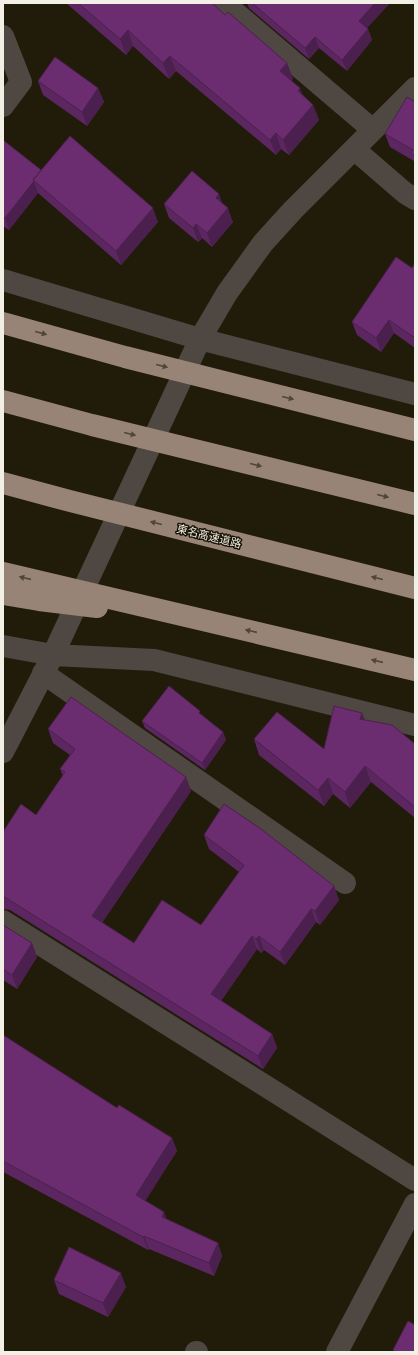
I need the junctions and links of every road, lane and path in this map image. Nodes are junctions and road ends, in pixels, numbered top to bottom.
1 (224, 3) edge
2 (3, 36) edge
3 (415, 88) edge
4 (3, 106) edge
5 (373, 130) junction
6 (354, 149) junction
7 (415, 199) edge
8 (3, 280) edge
9 (3, 323) edge
10 (200, 339) junction
11 (3, 394) edge
12 (415, 394) edge
13 (3, 401) edge
14 (92, 425) junction
15 (415, 430) edge
16 (3, 483) edge
17 (3, 488) edge
18 (70, 501) junction
19 (415, 504) edge
20 (3, 573) edge
21 (415, 588) edge
22 (43, 591) junction
23 (3, 594) edge
24 (3, 646) edge
25 (48, 664) junction
26 (415, 670) edge
27 (415, 725) edge
28 (3, 752) edge
29 (345, 883) dead end
30 (3, 921) edge
31 (415, 1180) edge
32 (415, 1204) edge
33 (337, 1352) edge

1 - 5 street
2 - 4 street
3 - 5 street
5 - 6 street
6 - 7 street
6 - 10 street
8 - 10 street
9 -> 15 highway
10 - 12 street
10 - 25 street
11 - 14 highway
13 - 14 highway
14 -> 19 highway
16 - 18 highway, 東名高速道路
17 - 18 highway
21 -> 18 highway, 東名高速道路
22 -> 20 highway
22 - 23 highway
26 -> 22 highway
24 - 25 street
25 - 27 street
25 - 28 street
25 - 29 street
30 - 31 street
32 - 33 street

